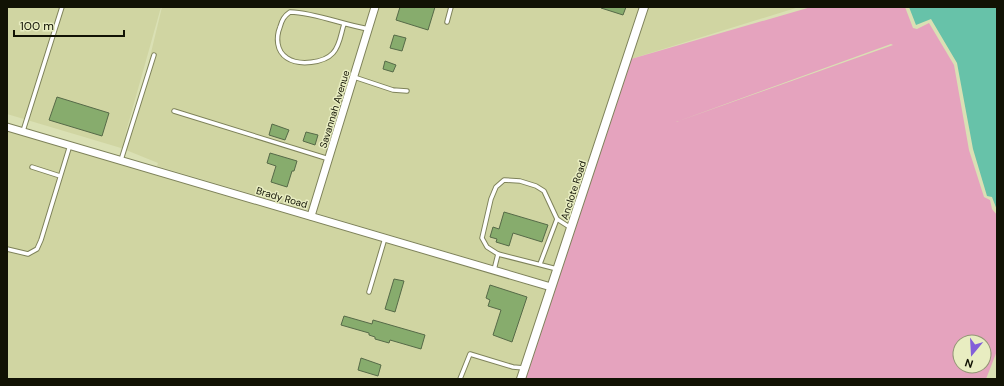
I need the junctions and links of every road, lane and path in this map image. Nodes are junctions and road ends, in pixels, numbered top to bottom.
1 (62, 7) edge
2 (376, 7) edge
3 (451, 7) edge
4 (644, 7) edge
5 (446, 22) dead end
6 (344, 24) junction
7 (369, 29) junction
8 (154, 54) dead end
9 (354, 77) junction
10 (407, 91) dead end
11 (174, 111) dead end
12 (7, 127) edge
13 (23, 131) junction
14 (70, 145) junction
15 (329, 159) junction
16 (121, 160) junction
17 (32, 167) dead end
18 (60, 176) junction
19 (311, 216) junction
20 (557, 220) junction
21 (571, 228) junction
22 (386, 238) junction
23 (7, 249) edge
24 (498, 254) junction
25 (540, 264) junction
26 (557, 269) junction
27 (494, 270) junction
28 (551, 287) junction
29 (369, 292) dead end
30 (524, 368) junction
31 (460, 379) edge
32 (521, 379) edge

1 - 13 lane
2 - 7 street, Savannah Avenue
3 - 5 lane
4 - 21 street, Anclote Road
6 - 6 lane
6 - 7 lane
7 - 9 street, Savannah Avenue
8 - 16 lane
9 - 10 lane
9 - 15 street, Savannah Avenue
11 - 15 lane
12 - 13 street, Brady Road
13 - 14 street, Brady Road
14 - 16 street, Brady Road
14 - 18 lane
15 - 19 street, Savannah Avenue
16 - 19 street, Brady Road
17 - 18 lane
18 - 23 lane
19 - 22 street, Brady Road
20 - 21 lane
20 - 24 lane
20 - 25 lane
21 - 26 street, Anclote Road
22 - 27 street, Brady Road
22 - 29 lane
24 - 25 lane
24 - 27 lane
25 - 26 lane
26 - 28 street, Anclote Road
27 - 28 street, Brady Road
28 - 30 street, Anclote Road
30 - 31 lane
30 - 32 street, Anclote Road

